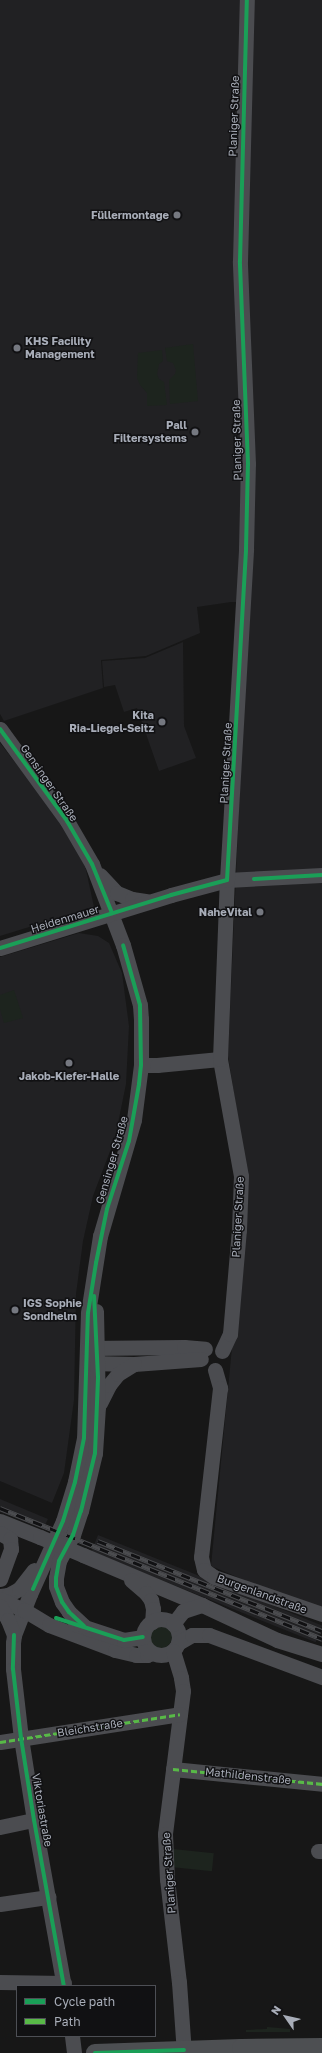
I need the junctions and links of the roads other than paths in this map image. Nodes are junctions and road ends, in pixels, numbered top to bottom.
1 (247, 0) edge
2 (0, 729) edge
3 (92, 864) junction
4 (322, 875) edge
5 (227, 880) junction
6 (202, 887) junction
7 (150, 902) junction
8 (112, 913) junction
9 (227, 920) junction
10 (72, 926) junction
11 (123, 945) junction
12 (0, 948) edge
13 (220, 1059) junction
14 (141, 1065) junction
15 (222, 1351) junction
16 (203, 1354) junction
17 (92, 1356) junction
18 (134, 1364) junction
19 (215, 1370) junction
20 (98, 1407) junction
21 (0, 1522) edge
22 (0, 1533) edge
23 (47, 1539) junction
24 (122, 1571) junction
25 (0, 1579) edge
26 (0, 1598) edge
27 (0, 1606) edge
28 (208, 1607) junction
29 (24, 1610) junction
30 (322, 1614) edge
31 (152, 1622) junction
32 (84, 1626) junction
33 (174, 1626) junction
34 (14, 1635) junction
35 (143, 1637) junction
36 (240, 1646) junction
37 (175, 1647) junction
38 (152, 1653) junction
39 (322, 1654) edge
40 (322, 1677) edge
41 (180, 1714) junction
42 (21, 1738) junction
43 (0, 1742) edge
44 (174, 1769) junction
45 (322, 1784) edge
46 (34, 1820) junction
47 (0, 1827) edge
48 (48, 1897) junction
49 (0, 1904) edge
50 (0, 1982) edge
51 (64, 1984) edge
52 (72, 2037) edge
53 (322, 2047) edge
54 (184, 2051) edge
55 (74, 2053) edge
56 (95, 2053) edge

1 - 5 street, Planiger Straße
2 - 3 street, Gensinger Straße
3 - 7 street
3 - 8 street, Gensinger Straße
4 - 5 street, Heidenmauer
5 - 6 street, Heidenmauer
5 - 9 street, Planiger Straße
6 - 7 street, Heidenmauer
6 - 9 street
7 - 8 street, Heidenmauer
8 - 10 street, Heidenmauer
8 - 11 street, Gensinger Straße
9 - 13 street, Planiger Straße
10 - 11 street, Heidenmauer
10 - 12 street, Heidenmauer
11 - 14 street, Gensinger Straße
13 - 14 street
13 - 15 street, Planiger Straße
14 - 17 street, Gensinger Straße
15 - 16 street
15 - 19 street, Planiger Straße
16 - 17 street
16 - 18 street
16 - 19 street
17 - 18 street
17 - 20 street, Gensinger Straße
17 - 23 street, Gensinger Straße
18 - 20 street
19 - 30 street, Burgenlandstraße
20 - 32 street, Gensinger Straße
21 - 23 street
22 - 25 street
23 - 24 street, bridge
23 - 26 street
23 - 29 street, Gensinger Straße
24 - 28 street
24 - 31 street
26 - 29 street
27 - 34 street
28 - 33 street
28 - 39 street
29 - 32 street
29 - 34 street, Viktoriastraße
29 - 38 street
31 - 33 street
31 - 35 street
32 - 35 street
33 - 36 street
33 - 37 street
34 - 42 street, Viktoriastraße
35 - 38 street
36 - 37 street
36 - 40 street
37 - 38 street
37 - 41 street, Planiger Straße
41 - 42 street, Bleichstraße
41 - 44 street, Planiger Straße
42 - 43 street, Bleichstraße
42 - 46 street, Viktoriastraße
44 - 45 street, Mathildenstraße
44 - 54 street, Planiger Straße
46 - 47 street
46 - 48 street, Viktoriastraße
48 - 49 street
48 - 51 street, Viktoriastraße
50 - 51 street
52 - 55 street
53 - 54 main road
54 - 56 main road

